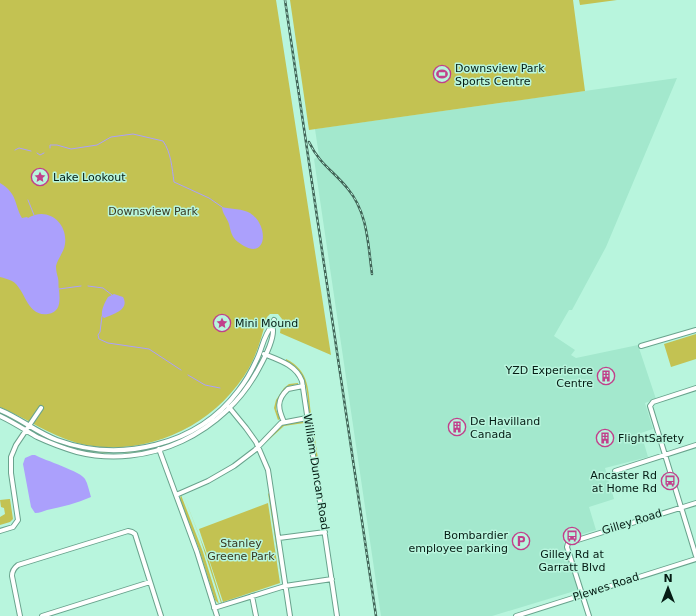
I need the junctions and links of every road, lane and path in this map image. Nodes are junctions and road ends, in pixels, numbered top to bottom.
1 (274, 320) dead end
2 (272, 326) junction
3 (696, 330) edge
4 (640, 346) dead end
5 (260, 352) junction
6 (265, 354) junction
7 (303, 386) junction
8 (696, 388) edge
9 (228, 406) junction
10 (42, 408) dead end
11 (0, 410) edge
12 (0, 416) edge
13 (308, 418) junction
14 (284, 422) junction
15 (28, 428) junction
16 (158, 444) junction
17 (258, 446) junction
18 (696, 446) edge
19 (160, 450) junction
20 (664, 455) junction
21 (615, 470) dead end
22 (176, 495) junction
23 (696, 502) edge
24 (681, 507) junction
25 (0, 531) edge
26 (325, 532) junction
27 (279, 538) junction
28 (696, 556) edge
29 (696, 559) edge
30 (332, 579) junction
31 (150, 582) junction
32 (285, 586) junction
33 (582, 595) junction
34 (252, 596) junction
35 (214, 608) junction
36 (20, 616) edge
37 (42, 616) edge
38 (161, 616) edge
39 (217, 616) edge
40 (256, 616) edge
41 (290, 616) edge
42 (337, 616) edge
43 (516, 616) edge
44 (588, 616) edge

1 - 2 street
2 - 5 street
2 - 6 street
3 - 4 street
5 - 6 street, William Duncan Road
5 - 9 street
6 - 7 street, William Duncan Road
6 - 9 street
7 - 13 street, William Duncan Road
7 - 14 street
8 - 20 street
9 - 16 street
9 - 17 street
9 - 19 street
10 - 15 street
11 - 15 street
12 - 15 street
13 - 14 street
13 - 26 street, William Duncan Road
14 - 17 street
15 - 16 street
15 - 19 street
15 - 25 street
16 - 19 street
17 - 22 street
17 - 27 street
18 - 20 street
19 - 22 street
20 - 21 street
20 - 24 street
22 - 35 street
23 - 24 street, Gilley Road
24 - 28 street
24 - 33 street, Gilley Road
26 - 27 street
26 - 30 street, William Duncan Road
27 - 32 street
29 - 33 street, Plewes Road
30 - 32 street
30 - 42 street, William Duncan Road
31 - 36 street
31 - 37 street
31 - 38 street
32 - 34 street
32 - 41 street
33 - 43 street, Plewes Road
33 - 44 street
34 - 35 street
34 - 40 street
35 - 39 street

